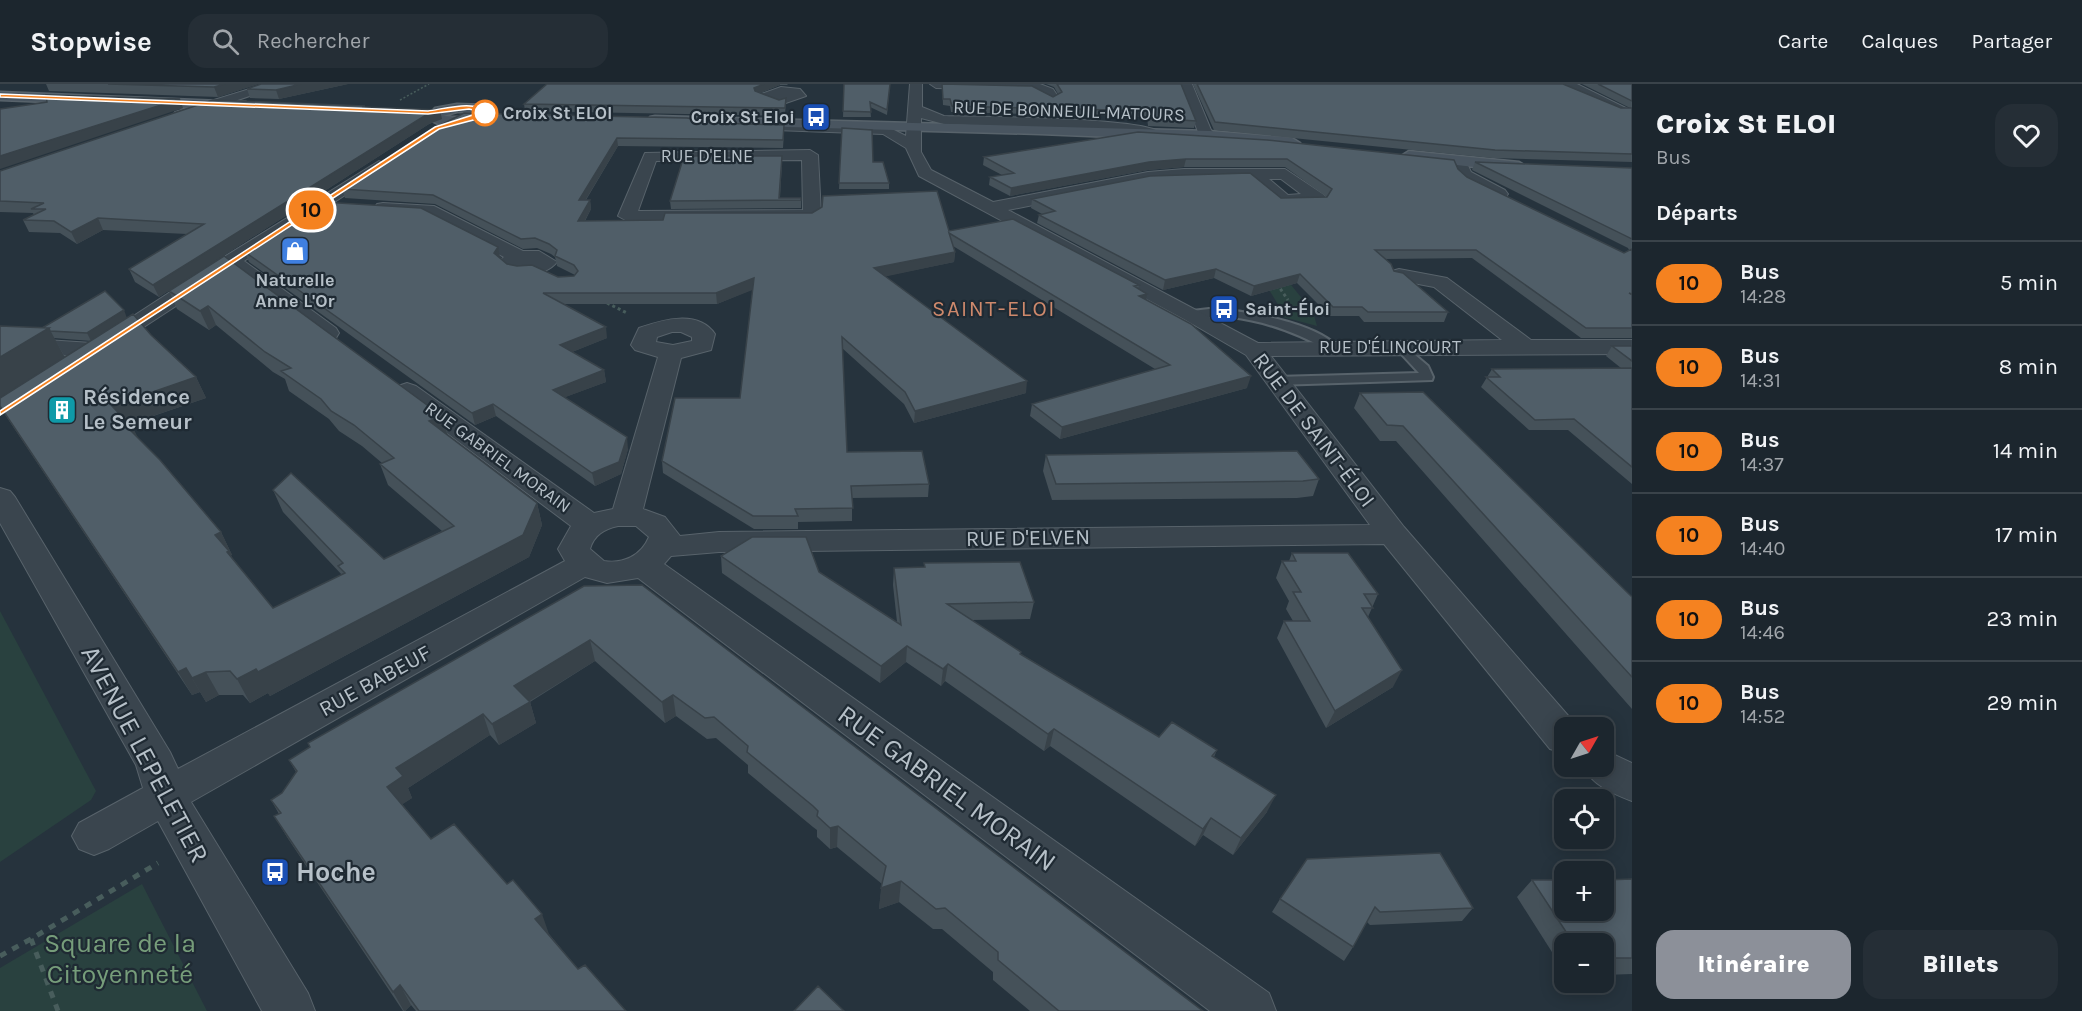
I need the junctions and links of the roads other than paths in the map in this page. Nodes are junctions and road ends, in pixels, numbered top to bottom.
1 (279, 84) edge
2 (916, 84) edge
3 (936, 84) edge
4 (1186, 84) edge
5 (1557, 84) edge
6 (0, 96) edge
7 (1037, 104) edge
8 (210, 105) junction
9 (266, 106) edge
10 (1623, 110) edge
11 (914, 117) junction
12 (642, 119) edge
13 (165, 120) edge
14 (688, 120) junction
15 (457, 121) joint
16 (1096, 131) junction
17 (1154, 133) junction
18 (1210, 136) junction
19 (1310, 145) edge
20 (913, 146) junction
21 (1388, 153) edge
22 (398, 154) edge
23 (1459, 162) junction
24 (1535, 168) edge
25 (353, 169) edge
26 (374, 169) junction
27 (925, 173) junction
28 (1253, 174) edge
29 (961, 191) junction
30 (817, 196) joint
31 (1514, 201) edge
32 (320, 204) junction
33 (347, 206) edge
34 (366, 207) edge
35 (994, 207) junction
36 (231, 261) junction
37 (1399, 275) edge
38 (567, 281) edge
39 (1192, 314) junction
40 (635, 317) road end
41 (658, 329) junction
42 (0, 344) edge
43 (1332, 347) junction
44 (1401, 347) junction
45 (1526, 347) junction
46 (1632, 347) edge
47 (349, 348) edge
48 (93, 350) junction
49 (1254, 350) junction
50 (671, 353) junction
51 (65, 369) edge
52 (388, 376) edge
53 (1276, 381) junction
54 (0, 497) edge
55 (626, 516) junction
56 (590, 525) junction
57 (1393, 534) junction
58 (653, 556) junction
59 (584, 564) junction
60 (1554, 726) edge
61 (1614, 773) edge
62 (1632, 784) edge
63 (166, 797) junction
64 (94, 836) dead end
65 (290, 1011) edge
66 (1251, 1011) edge

1 - 8 street
2 - 11 street
3 - 7 street
4 - 18 street
5 - 10 street
6 - 8 main road
8 - 9 main road
8 - 13 street
11 - 14 main road, RUE DE BONNEUIL-MATOURS
11 - 16 main road, RUE DE BONNEUIL-MATOURS
11 - 17 street
11 - 20 street
12 - 14 main road, RUE DE BONNEUIL-MATOURS
14 - 20 street
15 - 15 main road
16 - 17 main road, RUE DE BONNEUIL-MATOURS
16 - 20 street
17 - 18 main road, RUE DE BONNEUIL-MATOURS
18 - 19 main road, RUE DE BONNEUIL-MATOURS
20 - 27 street
21 - 23 main road
22 - 26 street
23 - 24 main road
23 - 31 street
25 - 26 street
26 - 32 street
27 - 29 street, RUE DE SAINT-ÉLOI
27 - 29 street
28 - 35 street
29 - 35 street, RUE DE SAINT-ÉLOI
30 - 30 street, RUE D'ELNE
32 - 33 street
32 - 36 street
34 - 38 street
35 - 39 street, RUE DE SAINT-ÉLOI
36 - 47 street
36 - 48 street
37 - 45 street, RUE D'ÉLINCOURT
39 - 43 lane
39 - 49 street, RUE DE SAINT-ÉLOI
40 - 41 street
41 - 50 street
41 - 50 street
42 - 48 street
43 - 44 street, RUE D'ÉLINCOURT
43 - 49 street, RUE D'ÉLINCOURT
44 - 45 street, RUE D'ÉLINCOURT
44 - 53 lane
45 - 46 street, RUE D'ÉLINCOURT
48 - 51 street
49 - 53 street, RUE DE SAINT-ÉLOI
50 - 55 street
52 - 56 street, RUE GABRIEL MORAIN
53 - 57 street, RUE DE SAINT-ÉLOI
54 - 63 street, AVENUE LEPELETIER
55 - 56 street, RUE GABRIEL MORAIN
55 - 58 street, RUE GABRIEL MORAIN
56 - 59 street, RUE GABRIEL MORAIN
57 - 58 street, RUE D'ELVEN
57 - 60 street, RUE DE SAINT-ÉLOI
58 - 59 street
58 - 66 street, RUE GABRIEL MORAIN
59 - 63 street, RUE BABEUF
61 - 62 street
63 - 64 street, RUE BABEUF
63 - 65 street, AVENUE LEPELETIER

